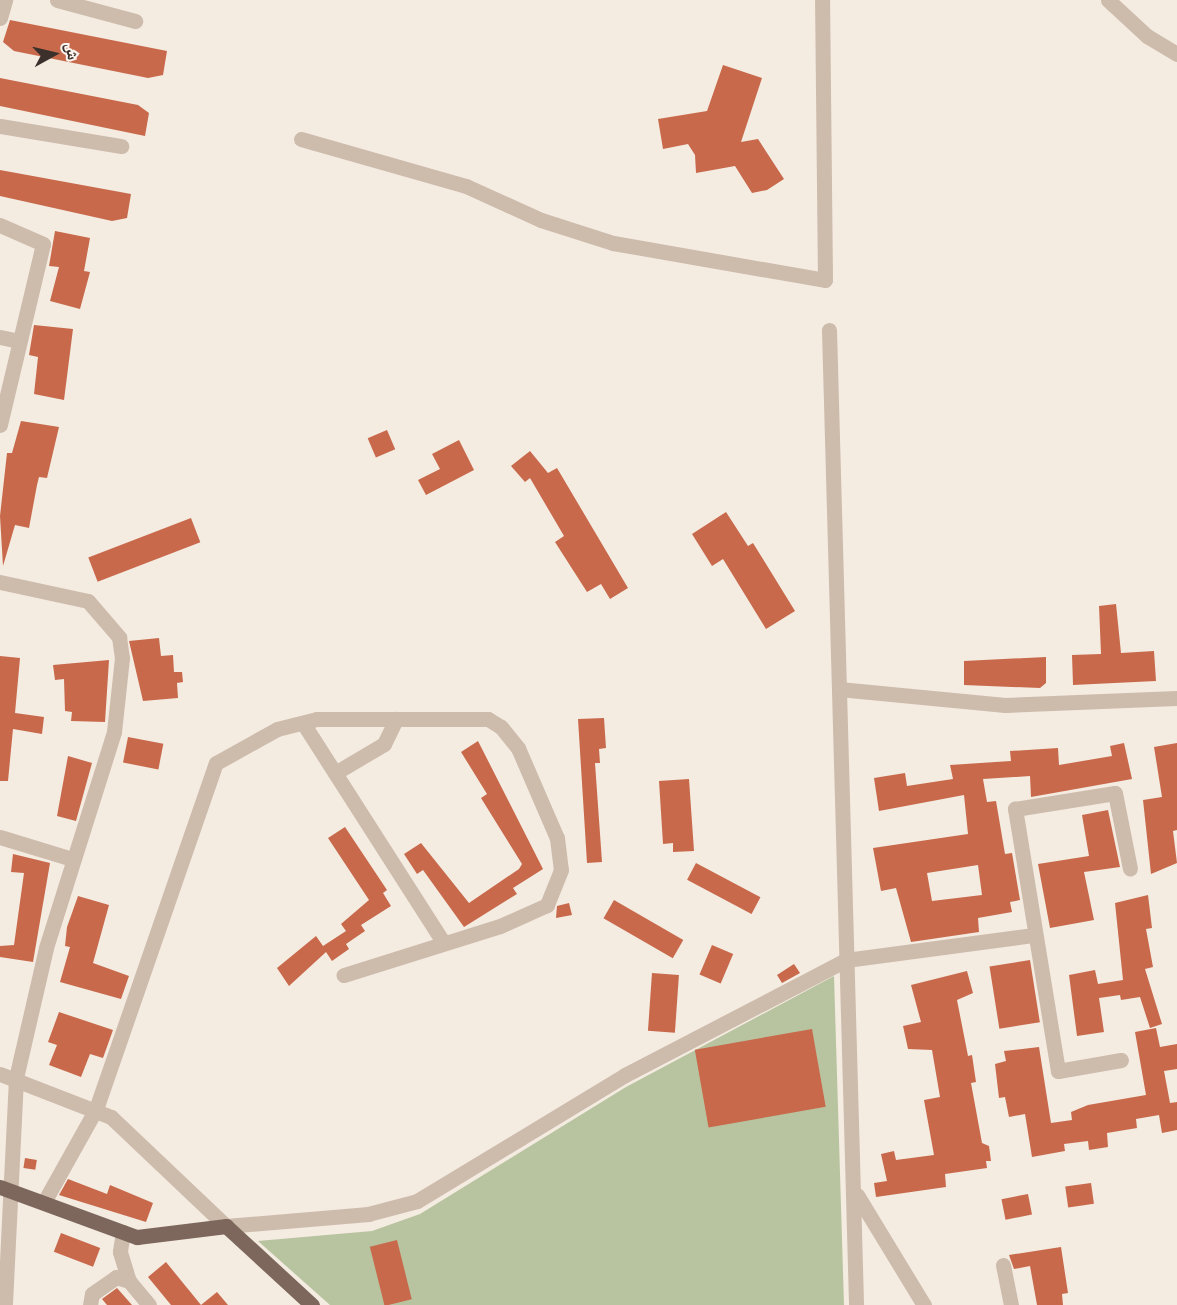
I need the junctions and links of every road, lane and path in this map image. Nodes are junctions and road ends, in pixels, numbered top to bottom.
1 (5, 0) edge
2 (57, 0) edge
3 (822, 0) edge
4 (1108, 0) edge
5 (0, 18) edge
6 (135, 21) dead end
7 (1177, 54) edge
8 (0, 126) edge
9 (301, 139) dead end
10 (121, 146) dead end
11 (0, 225) edge
12 (830, 330) dead end
13 (0, 337) edge
14 (19, 341) junction
15 (0, 425) edge
16 (0, 582) edge
17 (839, 689) junction
18 (1177, 698) edge
19 (396, 719) junction
20 (303, 723) junction
21 (335, 773) junction
22 (0, 837) edge
23 (72, 859) junction
24 (1130, 869) dead end
25 (1034, 935) junction
26 (443, 942) junction
27 (846, 960) junction
28 (344, 975) dead end
29 (1121, 1060) dead end
30 (0, 1074) edge
31 (16, 1078) junction
32 (96, 1109) junction
33 (6, 1189) edge
34 (857, 1195) junction
35 (44, 1202) junction
36 (226, 1226) junction
37 (123, 1232) junction
38 (1003, 1264) dead end
39 (129, 1281) junction
40 (5, 1305) edge
41 (90, 1305) edge
42 (149, 1305) edge
43 (312, 1305) edge
44 (856, 1305) edge
45 (924, 1305) edge
46 (1011, 1305) edge

1 - 5 street
2 - 6 street
3 - 9 street
4 - 7 street
8 - 10 street
11 - 14 street
12 - 17 street
13 - 14 street
14 - 15 street
16 - 23 street
17 - 18 street
17 - 27 street
19 - 20 street
19 - 21 street
19 - 26 street
20 - 21 street
20 - 32 street
21 - 26 street
22 - 23 street
23 - 31 street
24 - 25 street
25 - 27 street
25 - 29 street
26 - 28 street
27 - 34 street
27 - 36 street
30 - 31 street
31 - 32 street
31 - 33 street
32 - 35 street
32 - 36 street
33 - 35 main road
33 - 40 street
34 - 44 street
34 - 45 street
35 - 37 main road
36 - 37 main road
36 - 43 main road
37 - 39 street
38 - 46 street
39 - 41 street
39 - 42 street

